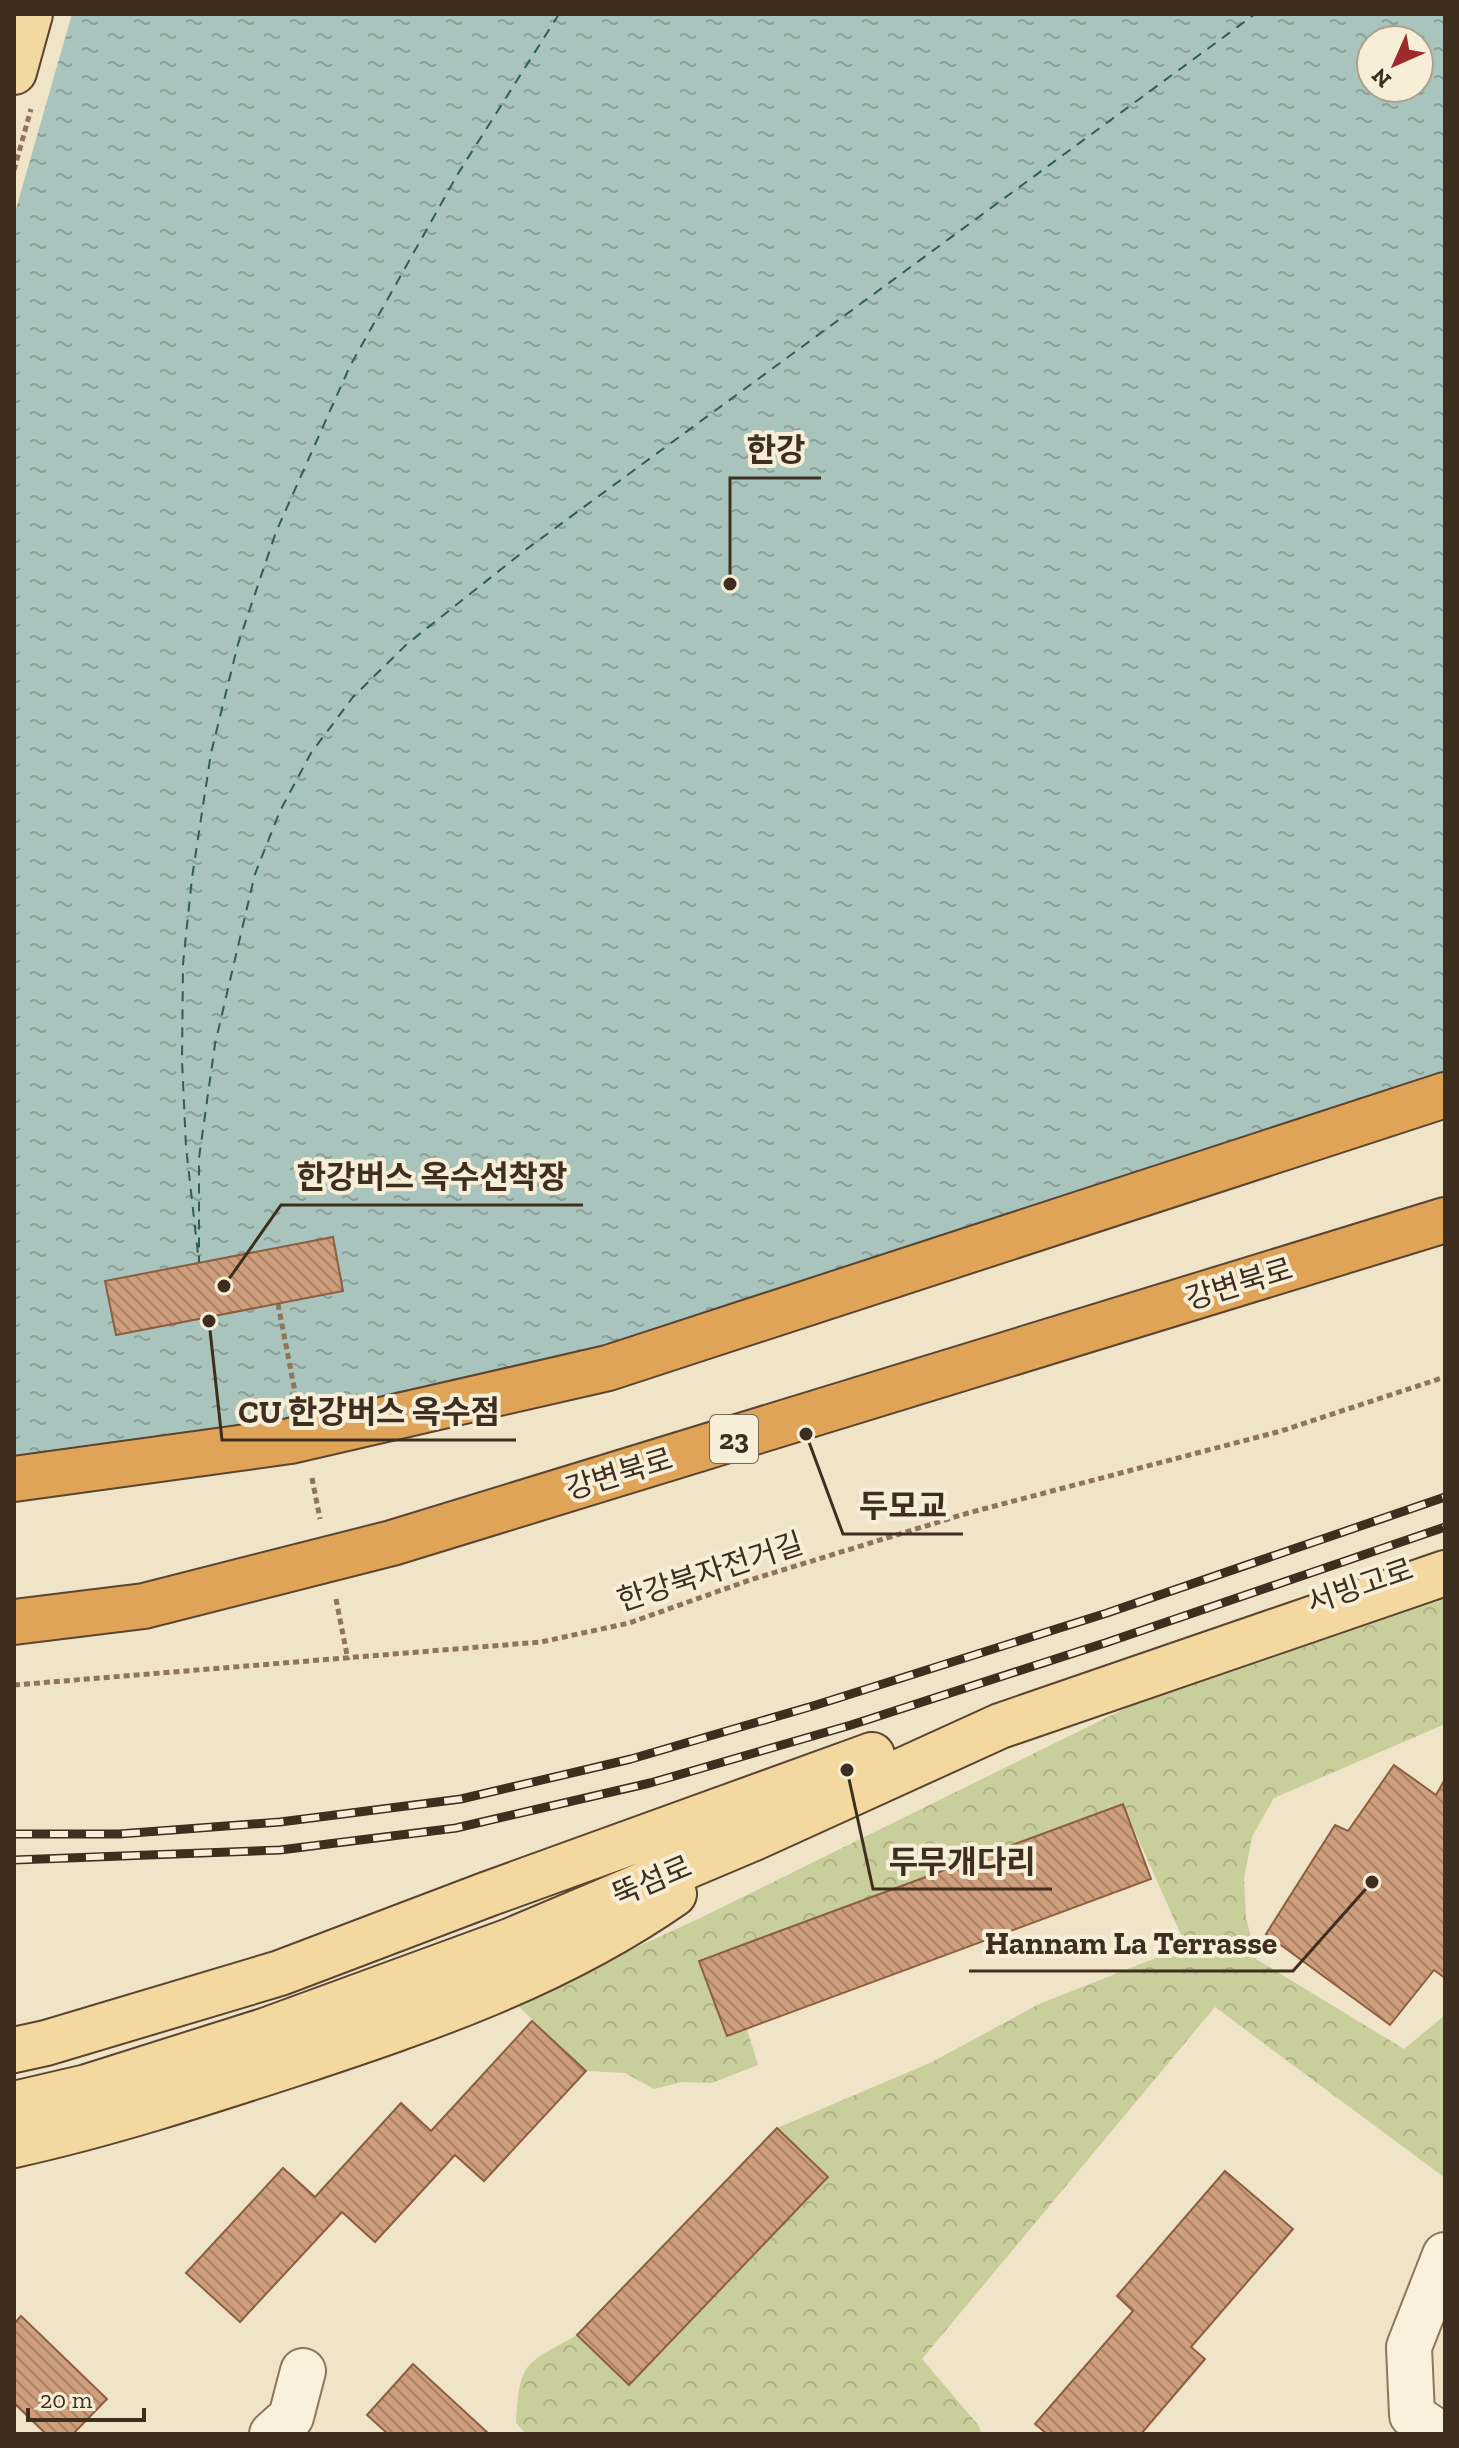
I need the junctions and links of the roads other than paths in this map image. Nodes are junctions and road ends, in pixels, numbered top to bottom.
1 (30, 14) edge
2 (14, 72) edge
3 (1445, 1095) edge
4 (1445, 1220) edge
5 (14, 1479) edge
6 (1445, 1556) edge
7 (1445, 1573) edge
8 (14, 1622) edge
9 (1277, 1622) junction
10 (754, 1838) junction
11 (14, 2050) edge
12 (14, 2104) edge
13 (14, 2145) edge
14 (1445, 2255) edge
15 (303, 2371) dead end
16 (272, 2434) edge
17 (1440, 2434) edge

1 - 2 main road
3 - 5 highway
4 - 8 highway, 강변북로 / 23
6 - 9 main road, 서빙고로
7 - 9 main road, 서빙고로
9 - 10 main road, 뚝섬로
9 - 11 main road, 뚝섬로
10 - 12 main road, 뚝섬로
10 - 13 main road
14 - 17 street
15 - 16 street

